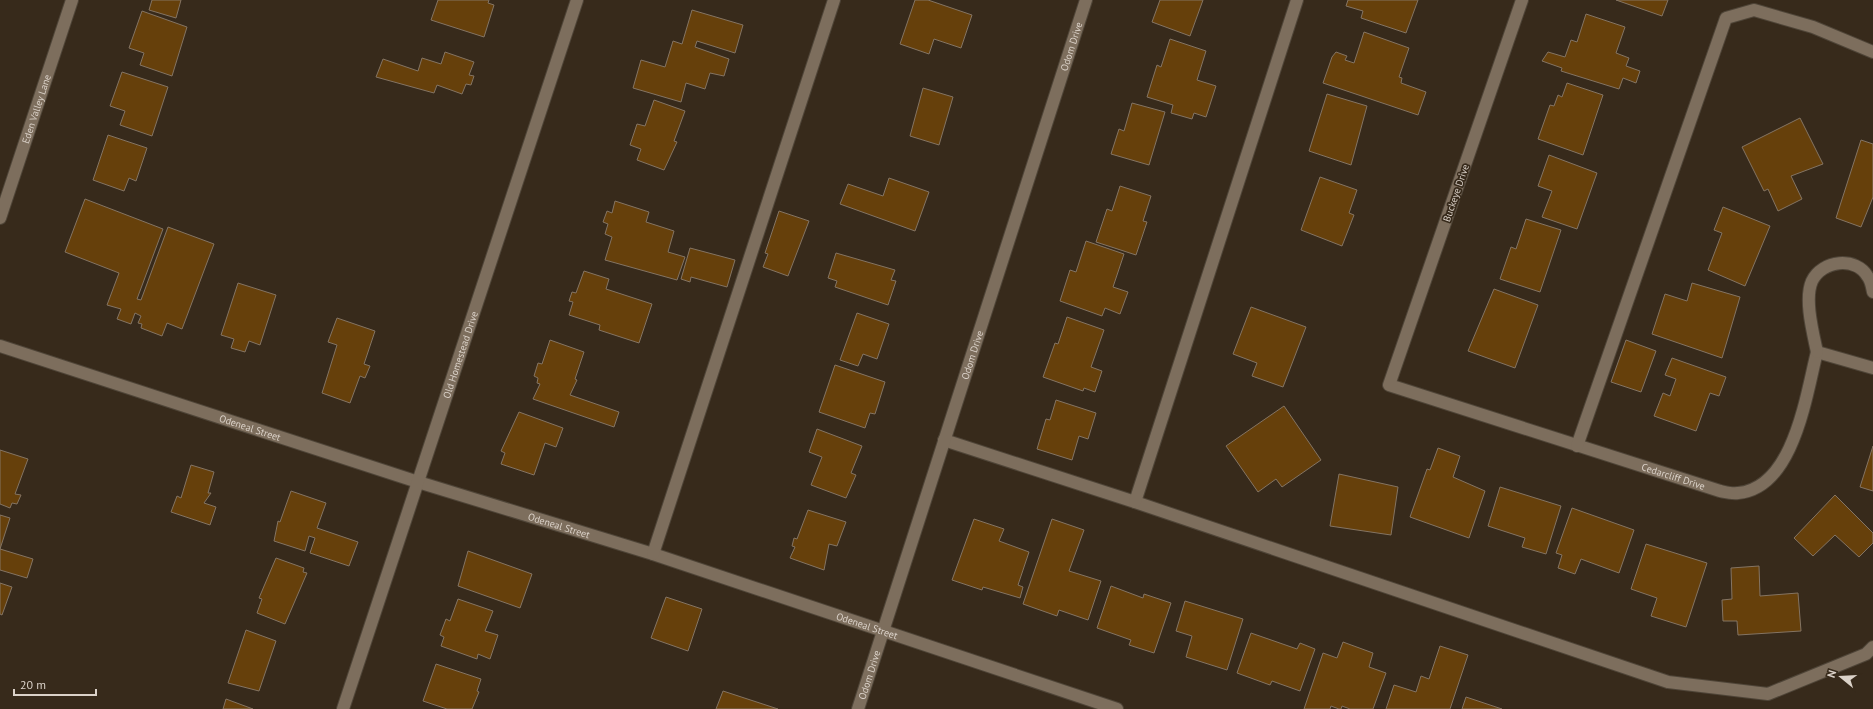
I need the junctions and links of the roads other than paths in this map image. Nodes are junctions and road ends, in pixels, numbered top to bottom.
1 (72, 0) edge
2 (577, 0) edge
3 (834, 0) edge
4 (1086, 0) edge
5 (1297, 0) edge
6 (1522, 0) edge
7 (1873, 52) edge
8 (0, 218) edge
9 (1873, 292) edge
10 (0, 346) edge
11 (1817, 352) junction
12 (1873, 368) edge
13 (1389, 385) joint
14 (944, 440) junction
15 (1577, 446) junction
16 (418, 482) junction
17 (1135, 502) junction
18 (654, 554) junction
19 (882, 632) junction
20 (1873, 647) edge
21 (343, 709) edge
22 (858, 709) edge
23 (1117, 709) edge

1 - 8 street, Eden Valley Lane
2 - 16 street, Old Homestead Drive
3 - 18 street
4 - 14 street, Odom Drive
5 - 17 street
6 - 13 street, Buckeye Drive
7 - 15 street
9 - 11 street
10 - 16 street, Odeneal Street
11 - 12 street
11 - 15 street, Cedarcliff Drive
13 - 15 street, Cedarcliff Drive
14 - 17 street
14 - 19 street, Odom Drive
16 - 18 street, Odeneal Street
16 - 21 street, Old Homestead Drive
17 - 20 street
18 - 19 street, Odeneal Street
19 - 22 street, Odom Drive
19 - 23 street, Odeneal Street

